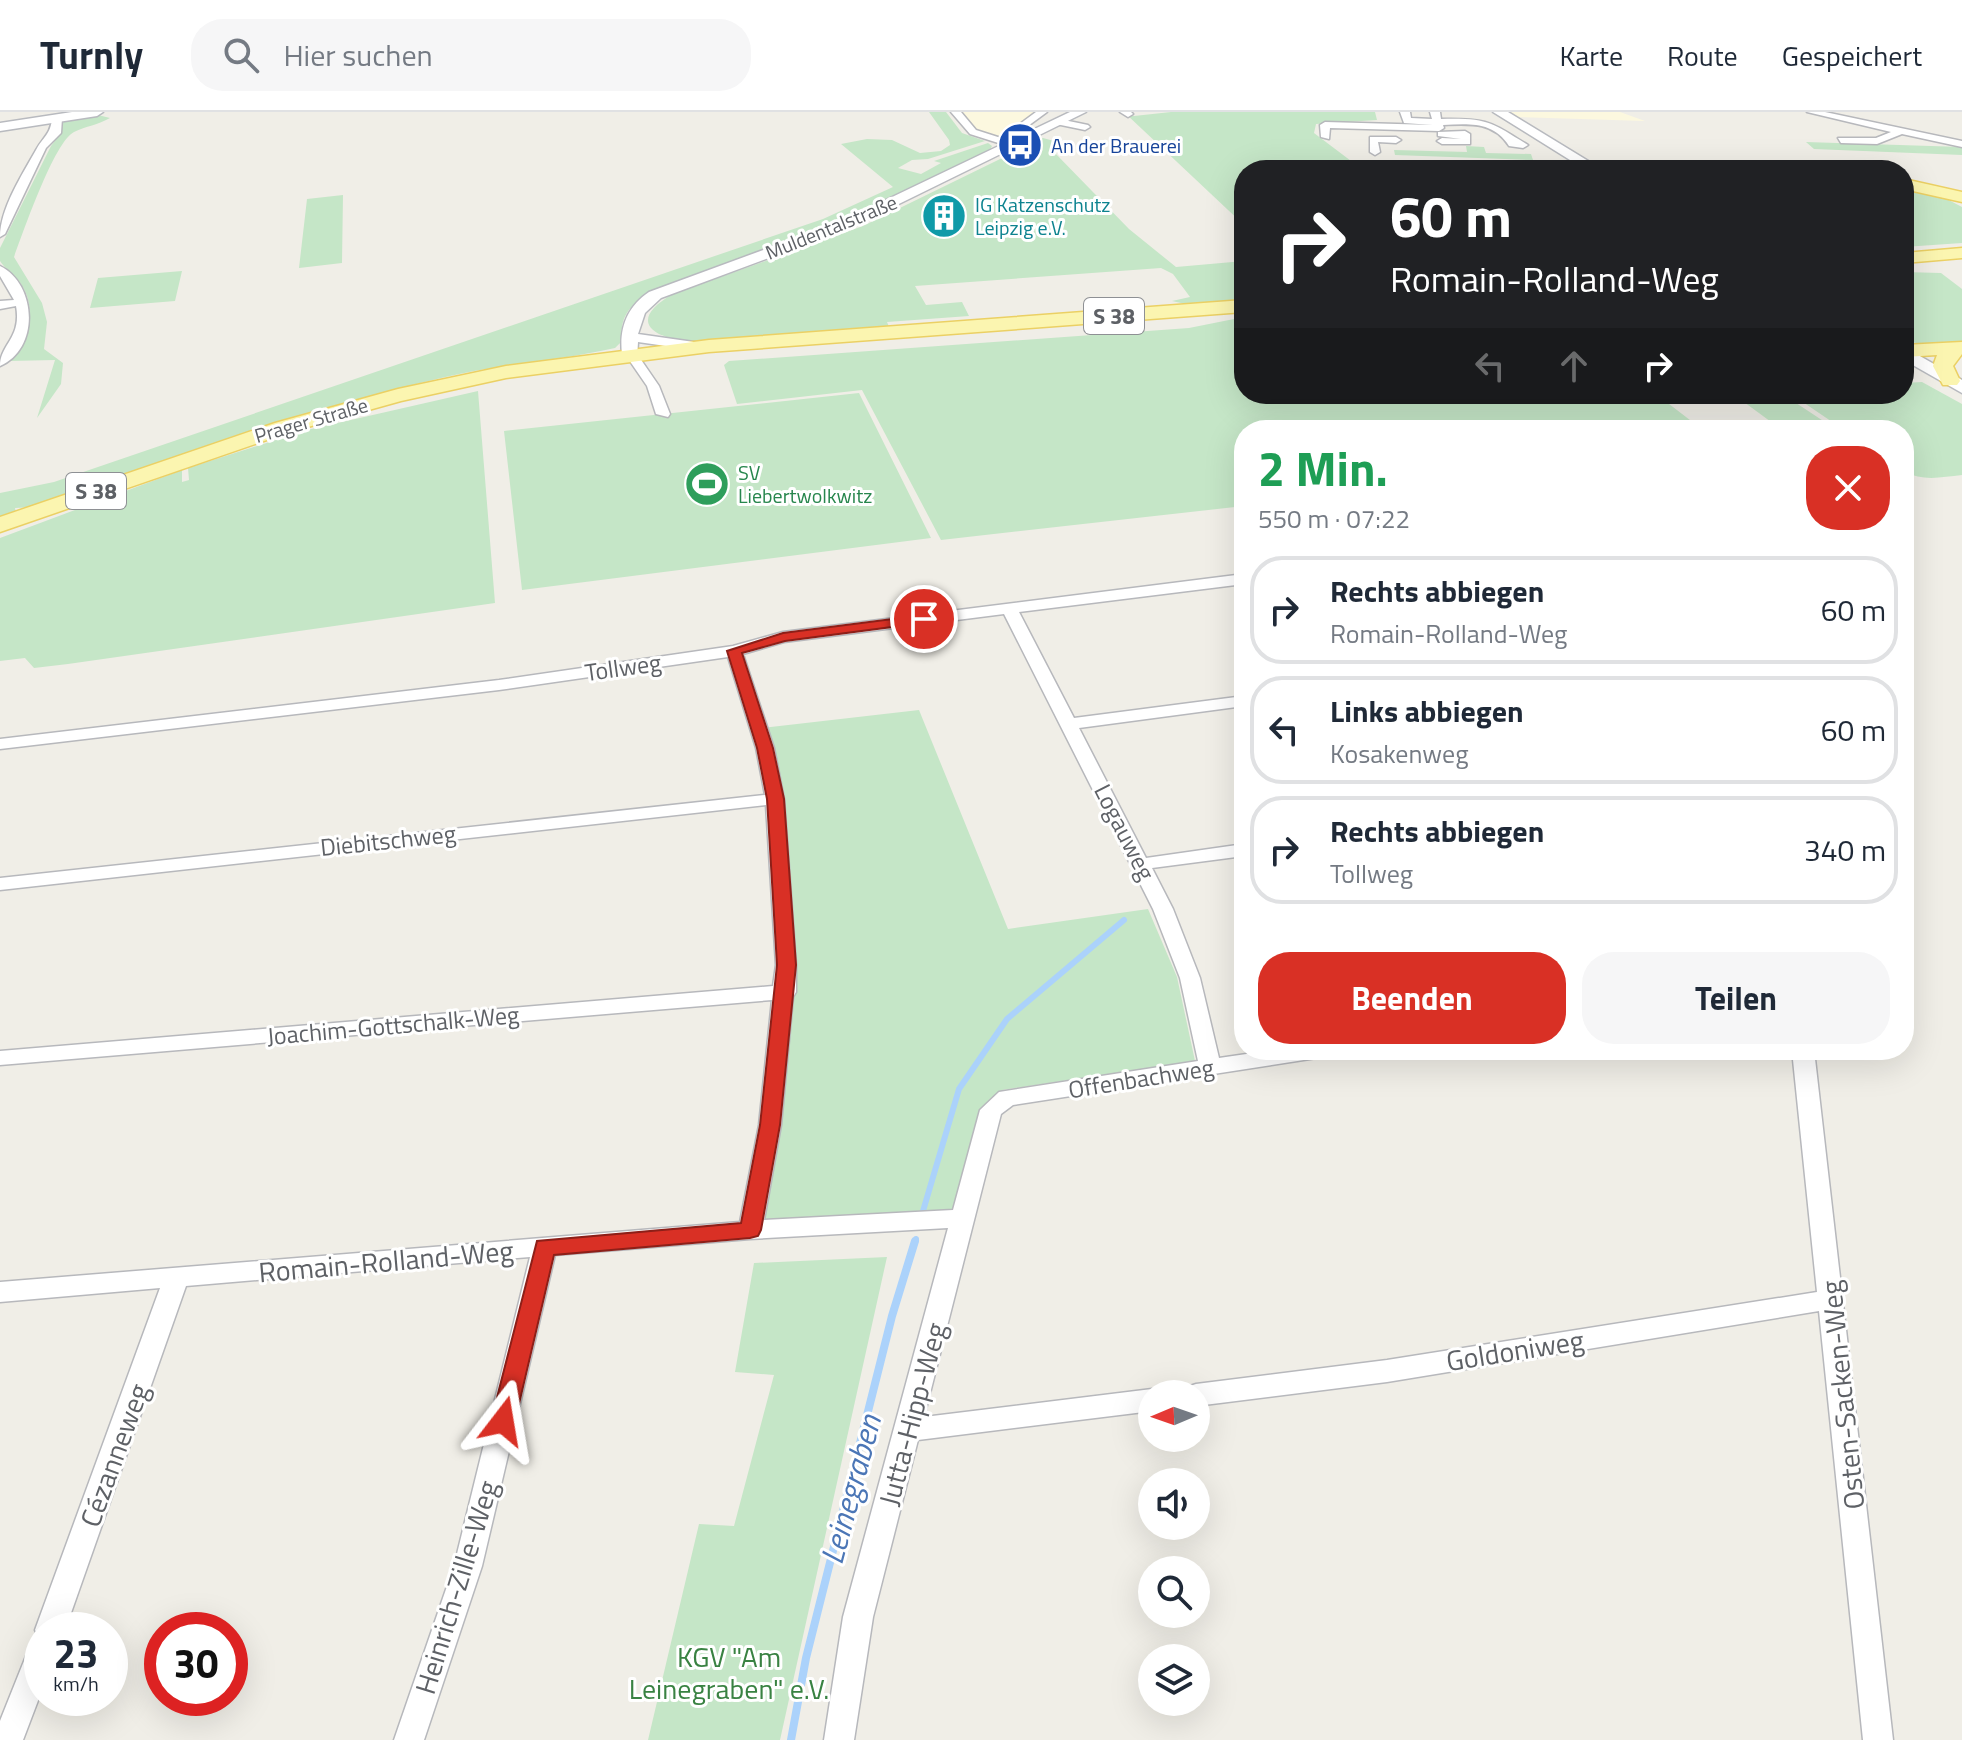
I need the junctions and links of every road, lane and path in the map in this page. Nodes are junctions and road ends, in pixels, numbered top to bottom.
1 (97, 112) edge
2 (956, 112) edge
3 (1042, 112) edge
4 (1080, 112) edge
5 (1405, 112) edge
6 (1499, 112) edge
7 (1812, 112) edge
8 (57, 118) junction
9 (1059, 122) junction
10 (0, 127) edge
11 (1085, 127) dead end
12 (1438, 129) edge
13 (1901, 131) junction
14 (1326, 137) dead end
15 (1404, 140) dead end
16 (1841, 140) dead end
17 (1511, 141) dead end
18 (1006, 143) junction
19 (1962, 144) edge
20 (1363, 152) dead end
21 (1579, 160) edge
22 (1914, 186) edge
23 (1962, 197) edge
24 (0, 234) edge
25 (1962, 253) edge
26 (1914, 257) edge
27 (0, 269) edge
28 (22, 302) junction
29 (0, 305) edge
30 (1234, 307) edge
31 (639, 342) junction
32 (1958, 352) edge
33 (1914, 354) edge
34 (1914, 358) edge
35 (0, 362) edge
36 (1956, 384) edge
37 (663, 414) dead end
38 (0, 525) edge
39 (1234, 580) edge
40 (1009, 608) junction
41 (734, 651) junction
42 (1234, 702) edge
43 (1069, 724) junction
44 (0, 744) edge
45 (775, 799) junction
46 (1234, 851) edge
47 (1142, 864) junction
48 (0, 884) edge
49 (786, 992) junction
50 (0, 1058) edge
51 (1257, 1060) edge
52 (1804, 1060) edge
53 (1210, 1067) junction
54 (1007, 1098) joint
55 (964, 1218) junction
56 (750, 1230) junction
57 (545, 1247) junction
58 (176, 1279) junction
59 (0, 1292) edge
60 (1832, 1299) junction
61 (1210, 1393) edge
62 (1138, 1402) edge
63 (907, 1430) junction
64 (57, 1612) edge
65 (24, 1698) edge
66 (8, 1740) edge
67 (409, 1740) edge
68 (839, 1740) edge
69 (1878, 1740) edge

1 - 8 main road
2 - 18 street
3 - 18 street
4 - 9 main road, Muldentalstraße
5 - 12 street
6 - 21 main road
7 - 13 street
8 - 10 main road
8 - 24 street
9 - 11 street
9 - 18 main road, Muldentalstraße
12 - 14 street
12 - 17 street
13 - 16 street
13 - 19 street
15 - 20 street
18 - 31 main road, Muldentalstraße
22 - 23 main road
25 - 26 main road
27 - 28 street
28 - 29 street
28 - 35 street
30 - 31 main road, S 38
31 - 37 street
31 - 38 main road, Prager Straße / S 38
32 - 33 main road
32 - 36 main road
34 - 36 main road
39 - 40 street, Tollweg
40 - 41 street, Tollweg
40 - 43 street, Logauweg
41 - 44 street, Tollweg
41 - 45 street
42 - 43 street
43 - 47 street, Logauweg
45 - 48 street, Diebitschweg
45 - 49 street
46 - 47 street
47 - 53 street, Logauweg
49 - 50 street, Joachim-Gottschalk-Weg
49 - 56 street
51 - 53 street, Offenbachweg
52 - 60 street, Osten-Sacken-Weg
53 - 54 street, Offenbachweg
54 - 55 street, Jutta-Hipp-Weg
55 - 56 street, Romain-Rolland-Weg
55 - 63 street, Jutta-Hipp-Weg
56 - 57 street, Romain-Rolland-Weg
57 - 58 street, Romain-Rolland-Weg
57 - 67 street, Heinrich-Zille-Weg
58 - 59 street, Romain-Rolland-Weg
58 - 64 street, Cézanneweg
60 - 61 street, Goldoniweg
60 - 69 street, Osten-Sacken-Weg
62 - 63 street
63 - 68 street, Jutta-Hipp-Weg
65 - 66 street

